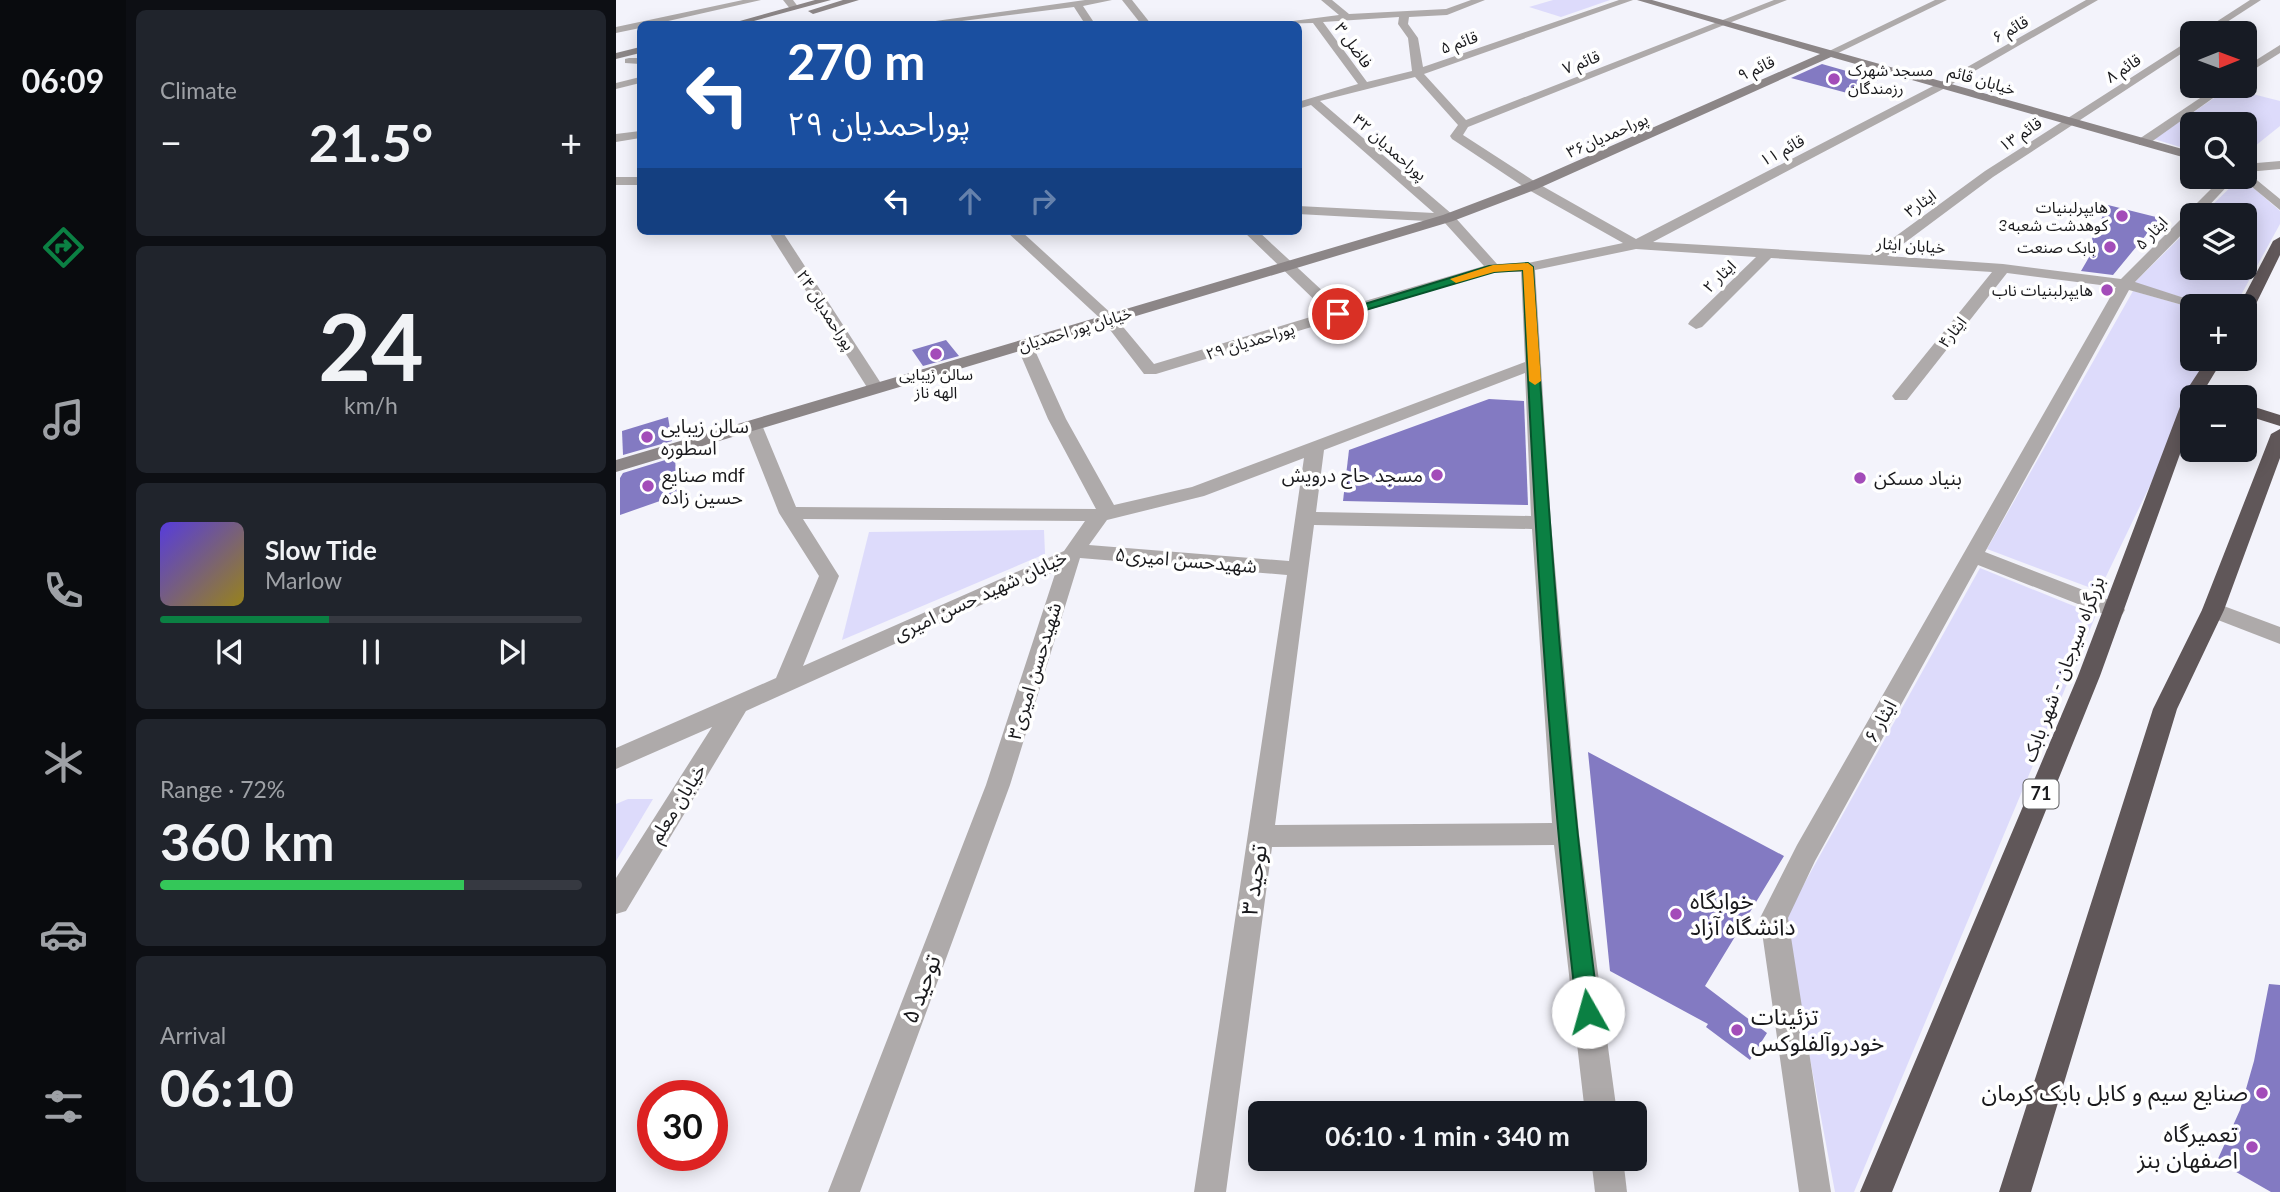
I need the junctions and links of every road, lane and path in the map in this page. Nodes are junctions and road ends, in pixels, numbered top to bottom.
1 (756, 0) edge
2 (826, 0) edge
3 (854, 0) edge
4 (1037, 0) edge
5 (1107, 0) edge
6 (1127, 0) edge
7 (1326, 0) edge
8 (1479, 0) edge
9 (1628, 0) edge
10 (1642, 0) edge
11 (1782, 0) edge
12 (1942, 0) edge
13 (2093, 0) edge
14 (2256, 0) edge
15 (725, 3) edge
16 (791, 4) edge
17 (994, 4) dead end
18 (1077, 4) junction
19 (1020, 12) junction
20 (1404, 14) junction
21 (616, 17) edge
22 (1347, 17) junction
23 (1316, 20) junction
24 (652, 21) edge
25 (743, 21) edge
26 (775, 21) edge
27 (969, 21) edge
28 (1088, 21) edge
29 (1144, 21) edge
30 (1302, 21) edge
31 (2223, 21) edge
32 (1723, 23) junction
33 (637, 25) edge
34 (628, 27) junction
35 (616, 30) edge
36 (2280, 48) edge
37 (2180, 49) edge
38 (637, 51) edge
39 (1830, 52) junction
40 (616, 56) edge
41 (637, 60) edge
42 (616, 63) edge
43 (2258, 63) edge
44 (1418, 73) junction
45 (637, 81) edge
46 (1943, 85) junction
47 (616, 86) edge
48 (1366, 88) junction
49 (2207, 98) edge
50 (1312, 100) junction
51 (1302, 104) edge
52 (1696, 113) joint
53 (2070, 121) junction
54 (1464, 125) junction
55 (637, 136) edge
56 (616, 139) edge
57 (2143, 142) junction
58 (2180, 152) edge
59 (2280, 165) edge
60 (2257, 167) edge
61 (1989, 174) joint
62 (616, 181) edge
63 (637, 181) edge
64 (2257, 185) edge
65 (1532, 186) junction
66 (2218, 189) edge
67 (2280, 206) edge
68 (1302, 210) edge
69 (1448, 218) junction
70 (778, 235) edge
71 (1017, 235) edge
72 (1254, 235) edge
73 (2280, 241) edge
74 (1636, 245) junction
75 (1768, 253) junction
76 (1873, 260) junction
77 (1287, 266) junction
78 (1528, 267) junction
79 (1493, 268) junction
80 (2003, 268) junction
81 (2126, 284) junction
82 (2253, 294) edge
83 (2180, 300) edge
84 (1338, 314) junction
85 (1109, 319) junction
86 (1696, 324) dead end
87 (1024, 344) junction
88 (1534, 364) junction
89 (876, 388) junction
90 (1901, 396) dead end
91 (2257, 413) edge
92 (2280, 421) edge
93 (753, 425) junction
94 (2280, 434) edge
95 (1315, 447) junction
96 (2180, 449) edge
97 (616, 466) edge
98 (789, 513) junction
99 (1104, 514) junction
100 (1305, 518) junction
101 (1541, 523) junction
102 (1073, 554) junction
103 (1973, 555) junction
104 (1297, 569) junction
105 (2213, 610) junction
106 (2113, 611) junction
107 (2280, 636) edge
108 (785, 683) junction
109 (738, 704) junction
110 (616, 759) edge
111 (998, 785) joint
112 (1566, 834) junction
113 (1260, 836) junction
114 (616, 902) edge
115 (1599, 1101) edge
116 (1609, 1171) edge
117 (844, 1192) edge
118 (1210, 1192) edge
119 (1611, 1192) edge
120 (1815, 1192) edge
121 (1876, 1192) edge
122 (2015, 1192) edge

1 - 15 street
2 - 16 street
3 - 26 street
4 - 19 street
5 - 18 street
6 - 29 street
7 - 22 street
8 - 20 street
9 - 44 street, قائم ۵
10 - 32 street, خیابان قائم
11 - 32 street, قائم ۷
12 - 39 street
13 - 46 street, قائم ۶
14 - 31 street
15 - 24 street
16 - 25 street
17 - 19 street
18 - 19 street
18 - 28 street
19 - 27 street
20 - 22 street
20 - 44 street
21 - 34 street
22 - 23 street
23 - 30 street
23 - 48 street, فاضل ۳
32 - 39 street, خیابان قائم
32 - 54 street, قائم ۷
33 - 34 street
34 - 35 street
36 - 43 street
37 - 53 street, قائم ۸
38 - 40 street
39 - 46 street, خیابان قائم
39 - 52 street, قائم ۹
41 - 42 street
44 - 48 street, قائم ۵
44 - 54 street
45 - 47 street
46 - 53 street, خیابان قائم
46 - 74 street, قائم ۱۱
48 - 50 street, قائم ۵
49 - 57 street
50 - 51 street, قائم ۵
50 - 69 street, پوراحمدیان ۳۲
52 - 65 street, پوراحمدیان۳۶
53 - 57 street, خیابان قائم
53 - 61 street, قائم ۱۳
54 - 65 street
55 - 56 street
57 - 58 street, خیابان قائم
59 - 60 street
61 - 76 street, ایثار۳
62 - 63 street
64 - 67 street
65 - 69 street, خیابان پور احمدیان
65 - 74 street
66 - 81 street, ایثار ۵
68 - 69 street
69 - 77 street, خیابان پور احمدیان
69 - 79 street, پوراحمدیان ۳۲
70 - 89 street, پوراحمدیان ۲۴
71 - 85 street
72 - 77 street
73 - 82 highway
74 - 75 street, خیابان ایثار
74 - 78 street, خیابان ایثار
75 - 76 street, خیابان ایثار
75 - 86 street, ایثار ۲
76 - 80 street, خیابان ایثار
77 - 84 street
77 - 85 street, خیابان پور احمدیان
78 - 79 street, پوراحمدیان ۲۹
78 - 88 street
79 - 84 street, پوراحمدیان ۲۹
80 - 81 street, خیابان ایثار
80 - 90 street, ایثار۴
81 - 83 street, خیابان ایثار
81 - 103 street, ایثار ۶
84 - 85 street, پوراحمدیان ۲۹
85 - 87 street, خیابان پور احمدیان
87 - 89 street, خیابان پور احمدیان
87 - 99 street
88 - 95 street
88 - 101 street
89 - 93 street, خیابان پور احمدیان
91 - 92 highway
93 - 97 street, خیابان پور احمدیان
93 - 98 street
94 - 105 highway
95 - 99 street
95 - 100 street, توحید ۳
96 - 106 highway, بزرگراه سیرجان - شهر بابک / 71
98 - 99 street
98 - 108 street
99 - 102 street, خیابان شهید حسن امیری
100 - 101 street
100 - 104 street, توحید ۳
101 - 112 street
102 - 104 street, شهیدحسن امیری۵
102 - 108 street, خیابان شهید حسن امیری
102 - 111 street, شهیدحسن امیری۳
103 - 106 street
103 - 120 street, ایثار ۶
104 - 113 street, توحید ۳
105 - 107 street
105 - 122 highway
106 - 121 highway, بزرگراه سیرجان - شهر بابک / 71
108 - 109 street, خیابان شهید حسن امیری
109 - 110 street, خیابان شهید حسن امیری
109 - 114 street, خیابان معلم
111 - 117 street, توحید ۵
112 - 113 street
112 - 115 street
113 - 118 street, توحید ۳
116 - 119 street

